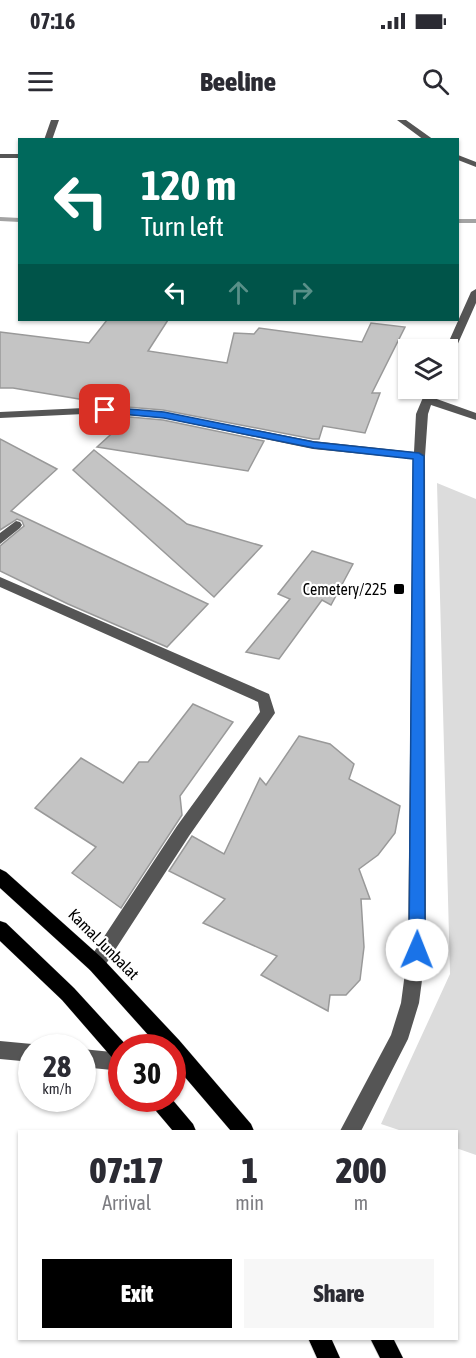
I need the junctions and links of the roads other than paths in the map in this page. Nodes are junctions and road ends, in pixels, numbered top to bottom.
1 (55, 120) edge
2 (401, 120) edge
3 (49, 138) edge
4 (427, 138) edge
5 (0, 156) edge
6 (18, 156) edge
7 (459, 158) edge
8 (473, 165) edge
9 (476, 292) edge
10 (455, 339) edge
11 (428, 399) edge
12 (440, 399) edge
13 (0, 415) edge
14 (476, 417) edge
15 (419, 456) junction
16 (16, 525) dead end
17 (0, 540) edge
18 (0, 582) edge
19 (0, 877) edge
20 (0, 929) edge
21 (96, 964) junction
22 (160, 1034) edge
23 (108, 1038) edge
24 (0, 1050) edge
25 (18, 1052) edge
26 (186, 1063) edge
27 (170, 1112) edge
28 (185, 1130) edge
29 (243, 1130) edge
30 (351, 1130) edge
31 (320, 1340) edge
32 (382, 1340) edge
33 (329, 1358) edge
34 (392, 1358) edge

1 - 3 street
2 - 4 street
5 - 6 street
7 - 8 street
9 - 10 street
11 - 15 street
12 - 14 street
13 - 15 street
15 - 30 street
16 - 17 street
18 - 21 street
19 - 21 main road, Kamal Junbalat
20 - 23 main road
21 - 22 main road, Kamal Junbalat
24 - 25 street
26 - 29 main road, Kamal Junbalat
27 - 28 main road
31 - 33 main road
32 - 34 main road

